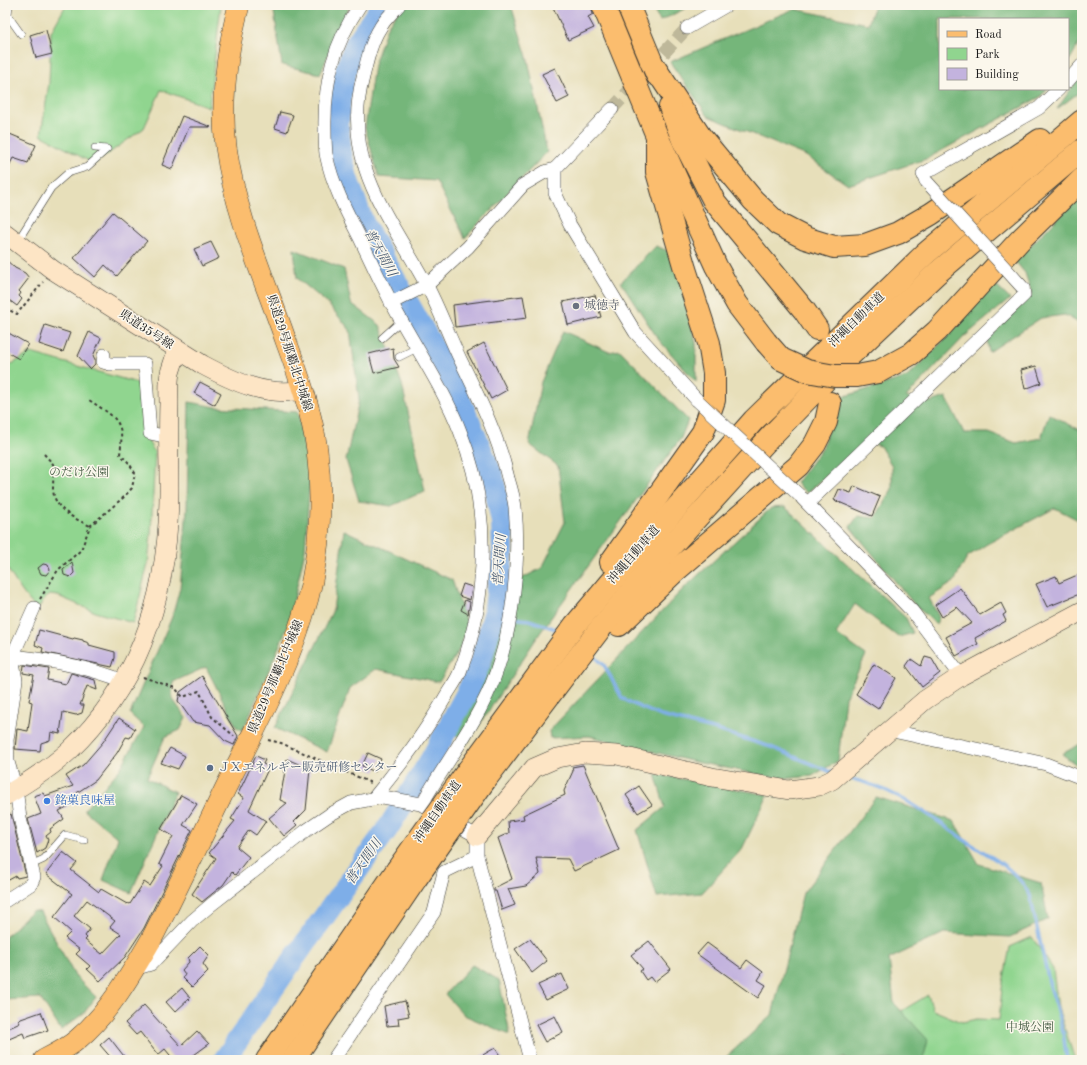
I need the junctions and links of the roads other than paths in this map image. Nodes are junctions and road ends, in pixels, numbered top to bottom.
1 (239, 5) edge
2 (360, 5) edge
3 (399, 5) edge
4 (603, 5) edge
5 (628, 5) edge
6 (726, 5) edge
7 (6, 10) edge
8 (687, 28) tunnel mouth
9 (21, 34) dead end
10 (651, 62) junction
11 (1082, 65) edge
12 (1069, 80) edge
13 (1058, 90) edge
14 (612, 109) tunnel mouth
15 (1082, 110) edge
16 (1082, 121) edge
17 (657, 136) junction
18 (95, 148) dead end
19 (1082, 150) edge
20 (555, 169) junction
21 (1082, 179) edge
22 (11, 238) edge
23 (426, 285) junction
24 (392, 303) junction
25 (401, 321) junction
26 (817, 329) dead end
27 (382, 338) dead end
28 (417, 348) junction
29 (177, 350) junction
30 (104, 355) dead end
31 (399, 357) dead end
32 (302, 390) junction
33 (830, 403) dead end
34 (168, 437) junction
35 (803, 499) junction
36 (34, 608) road end
37 (1082, 611) edge
38 (575, 625) junction
39 (10, 659) edge
40 (961, 676) junction
41 (131, 678) junction
42 (539, 707) junction
43 (8, 720) edge
44 (888, 730) junction
45 (477, 774) junction
46 (1082, 778) edge
47 (11, 793) edge
48 (378, 798) junction
49 (423, 805) junction
50 (477, 836) junction
51 (84, 840) dead end
52 (477, 856) junction
53 (31, 865) junction
54 (406, 875) junction
55 (5, 901) edge
56 (134, 969) junction
57 (44, 1060) edge
58 (267, 1060) edge
59 (293, 1060) edge
60 (333, 1060) edge
61 (530, 1060) edge

1 - 32 main road, 県道29号那覇北中城線
2 - 24 street
3 - 23 street
4 - 17 highway
5 - 10 highway
6 - 8 street
7 - 9 lane
10 - 15 highway
10 - 26 highway
11 - 12 street
13 - 35 street, bridge
14 - 20 street
16 - 38 highway, 沖縄自動車道
17 - 21 highway, bridge
17 - 38 highway
18 - 22 lane
19 - 42 highway, 沖縄自動車道
20 - 23 street
20 - 35 street, bridge
22 - 29 street, 県道35号線
23 - 24 street
23 - 49 street
24 - 25 street
25 - 27 lane
25 - 28 street
28 - 31 lane
28 - 48 street
29 - 32 street, 県道35号線
29 - 34 street
30 - 34 street
32 - 56 main road, 県道29号那覇北中城線
33 - 42 highway
34 - 41 street
35 - 40 street
36 - 39 street
37 - 40 street
38 - 45 highway, 沖縄自動車道
39 - 41 street
39 - 43 street
40 - 44 street
41 - 47 street
42 - 45 highway, 沖縄自動車道
43 - 47 street
44 - 46 street
44 - 50 street
45 - 54 highway, 沖縄自動車道, bridge
47 - 53 street
48 - 49 street
48 - 56 street
49 - 50 street
50 - 52 street
51 - 53 lane
52 - 60 street
52 - 61 street
53 - 55 street
54 - 58 highway, 沖縄自動車道
54 - 59 highway, 沖縄自動車道
56 - 57 main road, 県道29号那覇北中城線

